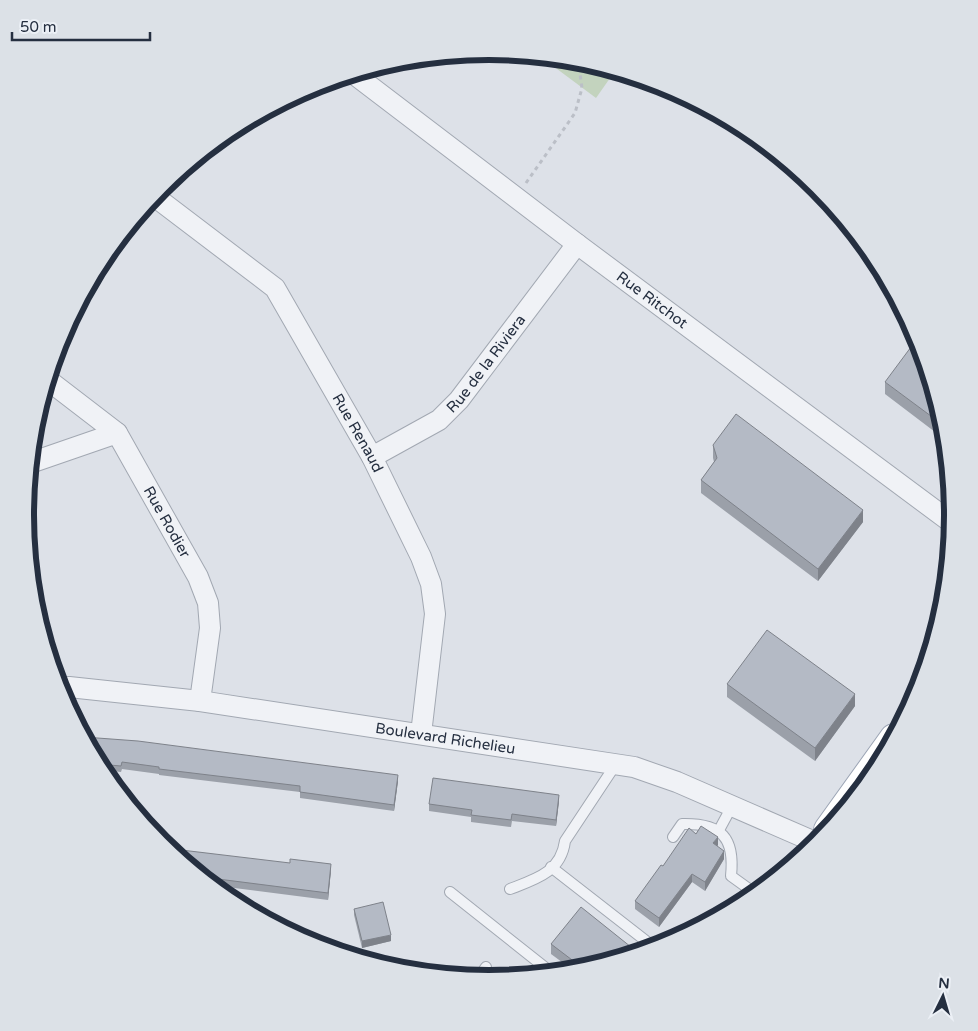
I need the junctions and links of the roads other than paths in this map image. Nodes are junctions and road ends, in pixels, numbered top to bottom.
1 (361, 79) edge
2 (160, 201) edge
3 (577, 244) junction
4 (53, 384) edge
5 (116, 433) junction
6 (372, 457) junction
7 (38, 460) edge
8 (944, 517) edge
9 (67, 687) edge
10 (200, 701) junction
11 (422, 734) junction
12 (616, 764) junction
13 (732, 806) junction
14 (718, 832) junction
15 (673, 837) dead end
16 (808, 840) edge
17 (552, 867) junction
18 (510, 889) dead end
19 (749, 889) edge
20 (450, 892) dead end
21 (648, 942) edge
22 (545, 967) edge
23 (486, 968) dead end
24 (484, 971) edge

1 - 3 street, Rue Ritchot
2 - 6 street, Rue Renaud
3 - 6 street, Rue de la Riviera
3 - 8 street, Rue Ritchot
4 - 5 street, Rue Rodier
5 - 7 street
5 - 10 street, Rue Rodier
6 - 11 street, Rue Renaud
9 - 10 street, Boulevard Richelieu
10 - 11 street, Boulevard Richelieu
11 - 12 street, Boulevard Richelieu
12 - 13 street, Boulevard Richelieu
12 - 17 lane
13 - 14 lane
13 - 16 street, Boulevard Richelieu
14 - 15 lane
14 - 19 lane
17 - 18 lane
17 - 21 lane
20 - 22 lane
23 - 24 lane

